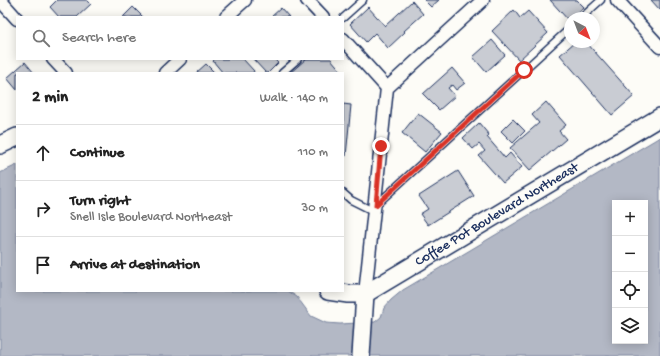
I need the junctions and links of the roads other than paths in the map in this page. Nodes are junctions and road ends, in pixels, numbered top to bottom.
1 (245, 0) edge
2 (307, 0) edge
3 (363, 0) edge
4 (483, 0) edge
5 (601, 0) edge
6 (617, 0) edge
7 (3, 3) edge
8 (588, 12) edge
9 (227, 16) edge
10 (322, 16) edge
11 (344, 17) edge
12 (16, 18) edge
13 (564, 34) edge
14 (344, 40) edge
15 (660, 47) edge
16 (54, 60) edge
17 (179, 60) edge
18 (297, 60) edge
19 (65, 72) edge
20 (166, 72) edge
21 (283, 72) edge
22 (387, 88) junction
23 (660, 117) edge
24 (16, 137) edge
25 (0, 145) edge
26 (344, 194) edge
27 (375, 209) junction
28 (335, 292) edge
29 (365, 294) junction
30 (360, 356) edge

1 - 9 street
2 - 10 street
3 - 11 lane
4 - 22 street
5 - 8 lane
6 - 15 street
7 - 12 street
13 - 27 lane
14 - 22 street
16 - 19 street
17 - 20 street
18 - 21 lane
22 - 27 street
23 - 29 street, Coffee Pot Boulevard Northeast
24 - 25 street
26 - 27 lane
27 - 29 street
28 - 29 street
29 - 30 street

